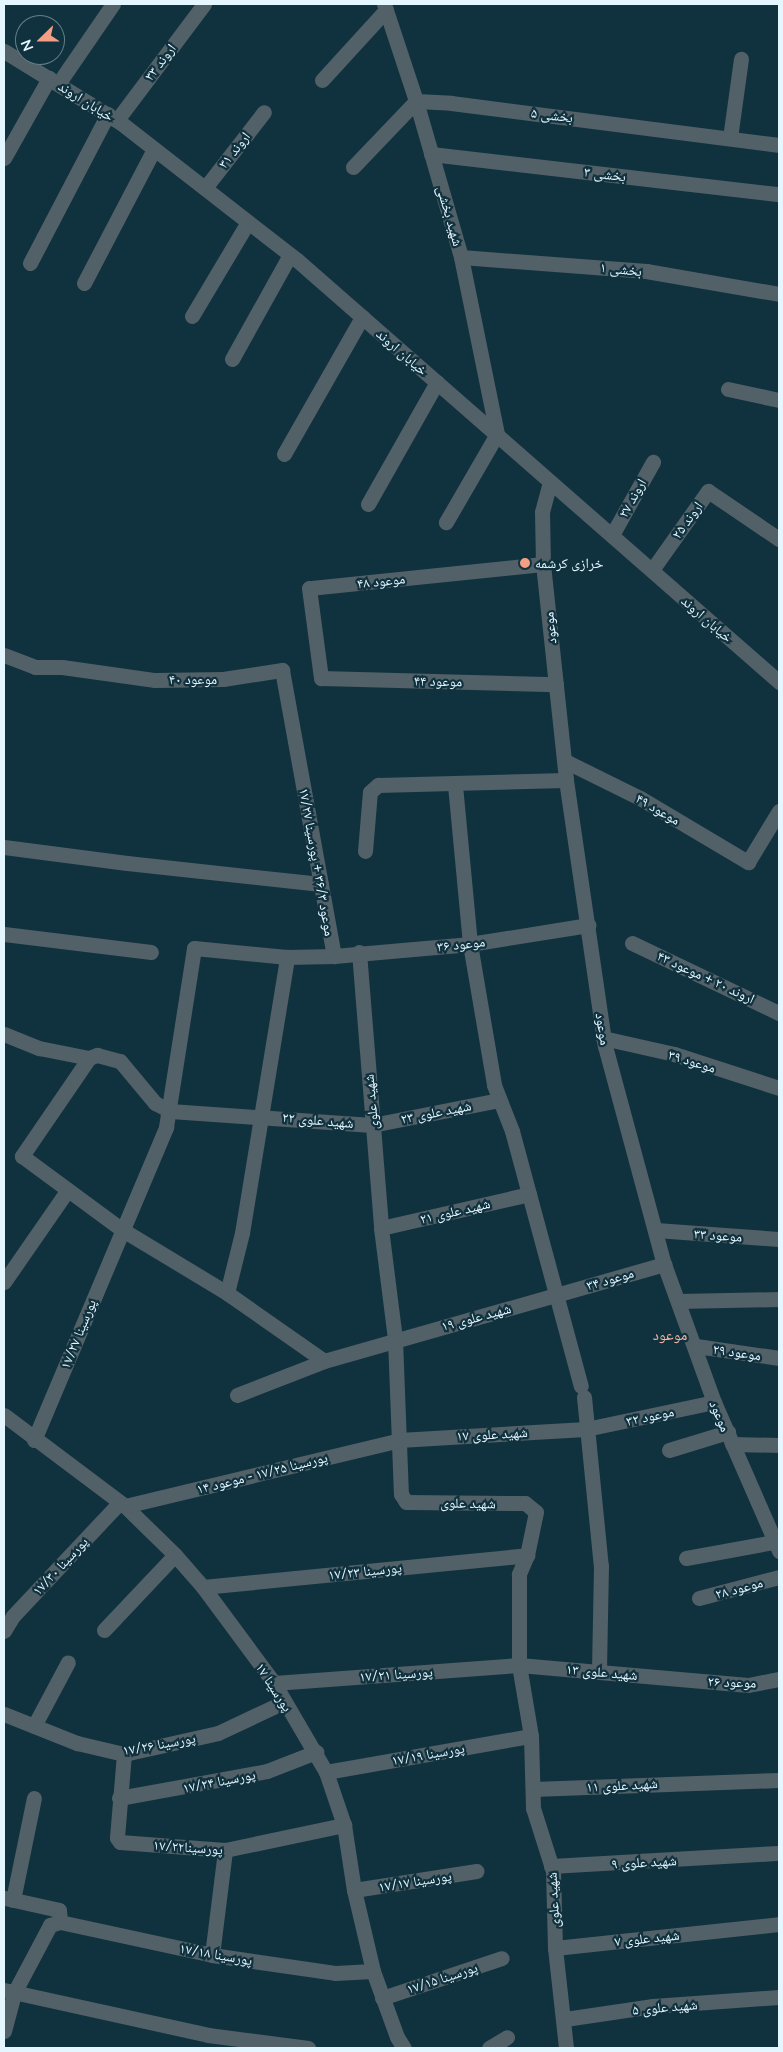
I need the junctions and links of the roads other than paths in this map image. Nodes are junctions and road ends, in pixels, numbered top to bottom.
1 (113, 4) edge
2 (204, 4) edge
3 (385, 7) edge
4 (4, 51) edge
5 (741, 59) dead end
6 (322, 80) dead end
7 (54, 81) junction
8 (416, 101) junction
9 (264, 112) dead end
10 (112, 117) junction
11 (730, 138) junction
12 (779, 146) edge
13 (154, 149) junction
14 (432, 154) junction
15 (4, 158) edge
16 (353, 168) dead end
17 (205, 188) junction
18 (779, 194) edge
19 (248, 222) junction
20 (290, 255) junction
21 (461, 257) junction
22 (30, 263) dead end
23 (84, 283) dead end
24 (779, 294) edge
25 (192, 316) dead end
26 (362, 317) junction
27 (232, 359) dead end
28 (437, 382) junction
29 (728, 389) dead end
30 (779, 400) edge
31 (496, 434) junction
32 (284, 454) dead end
33 (653, 462) dead end
34 (550, 482) junction
35 (368, 504) dead end
36 (446, 522) dead end
37 (612, 535) junction
38 (779, 539) edge
39 (543, 564) junction
40 (652, 570) junction
41 (4, 656) edge
42 (321, 678) joint
43 (779, 682) edge
44 (556, 684) junction
45 (565, 761) junction
46 (301, 769) joint
47 (566, 780) junction
48 (454, 785) junction
49 (779, 810) edge
50 (4, 846) edge
51 (365, 851) dead end
52 (321, 884) junction
53 (588, 925) junction
54 (4, 934) edge
55 (632, 943) dead end
56 (470, 944) junction
57 (194, 948) joint
58 (151, 952) dead end
59 (360, 952) junction
60 (334, 956) junction
61 (287, 957) junction
62 (779, 1012) edge
63 (4, 1034) edge
64 (604, 1038) junction
65 (89, 1058) junction
66 (779, 1088) edge
67 (499, 1100) junction
68 (170, 1111) junction
69 (263, 1116) junction
70 (372, 1124) junction
71 (66, 1191) junction
72 (529, 1194) junction
73 (381, 1228) junction
74 (121, 1229) junction
75 (656, 1230) junction
76 (779, 1240) edge
77 (664, 1264) junction
78 (4, 1282) edge
79 (227, 1293) junction
80 (557, 1295) junction
81 (779, 1299) edge
82 (678, 1301) junction
83 (395, 1339) junction
84 (696, 1346) junction
85 (779, 1358) edge
86 (324, 1361) junction
87 (237, 1395) dead end
88 (714, 1402) junction
89 (4, 1415) edge
90 (586, 1429) junction
91 (730, 1438) junction
92 (34, 1440) junction
93 (398, 1440) junction
94 (779, 1445) edge
95 (669, 1450) dead end
96 (122, 1504) junction
97 (778, 1544) edge
98 (175, 1555) junction
99 (527, 1555) junction
100 (686, 1558) dead end
101 (779, 1577) edge
102 (204, 1587) junction
103 (699, 1598) dead end
104 (104, 1630) dead end
105 (4, 1631) edge
106 (68, 1662) dead end
107 (518, 1665) junction
108 (599, 1672) junction
109 (685, 1679) joint
110 (779, 1679) edge
111 (274, 1683) junction
112 (284, 1702) junction
113 (4, 1714) edge
114 (34, 1726) junction
115 (531, 1736) junction
116 (316, 1752) junction
117 (124, 1754) junction
118 (326, 1772) junction
119 (779, 1780) edge
120 (533, 1789) junction
121 (34, 1798) dead end
122 (119, 1798) junction
123 (344, 1826) junction
124 (225, 1850) junction
125 (779, 1853) edge
126 (551, 1866) junction
127 (477, 1871) dead end
128 (354, 1890) junction
129 (8, 1899) edge
130 (60, 1922) junction
131 (779, 1924) edge
132 (555, 1948) junction
133 (212, 1955) junction
134 (502, 1958) dead end
135 (373, 1971) junction
136 (9, 1992) edge
137 (382, 1998) junction
138 (772, 1998) edge
139 (565, 2019) junction
140 (4, 2031) edge
141 (507, 2037) dead end
142 (207, 2042) edge
143 (308, 2048) edge
144 (404, 2048) edge
145 (489, 2048) edge
146 (566, 2048) edge

1 - 7 street
2 - 10 street, اروند ۳۳
3 - 6 street
3 - 8 street, شهید بخشی
4 - 7 street, خیابان اروند
5 - 11 street
7 - 10 street, خیابان اروند
7 - 15 street
8 - 11 street, بخشی ۵
8 - 14 street, شهید بخشی
8 - 16 street
9 - 17 street, اروند ۳۱
10 - 13 street, خیابان اروند
10 - 22 street, اروند ۳۳
11 - 12 street, بخشی ۵
13 - 17 street, خیابان اروند
13 - 23 street
14 - 18 street, بخشی ۳
14 - 21 street, شهید بخشی
17 - 19 street, خیابان اروند
19 - 20 street, خیابان اروند
19 - 25 street
20 - 26 street, خیابان اروند
20 - 27 street
21 - 24 street, بخشی ۱
21 - 31 street, شهید بخشی
26 - 28 street, خیابان اروند
26 - 32 street
28 - 31 street, خیابان اروند
28 - 35 street
29 - 30 street
31 - 34 street, خیابان اروند
31 - 36 street
33 - 37 street, اروند ۲۷
34 - 37 street, خیابان اروند
34 - 39 street, موعود
37 - 40 street, خیابان اروند
38 - 40 street, اروند ۲۵
39 - 42 street, موعود ۴۸
39 - 44 street, موعود
40 - 43 street, خیابان اروند
41 - 46 street, موعود ۴۰
42 - 44 street, موعود ۴۴
44 - 45 street, موعود
45 - 47 street, موعود
45 - 49 street, موعود ۴۹
46 - 52 street, موعود ۳۶/۳ + پورسینا ۱۷/۲۷
47 - 48 street
47 - 53 street, موعود
48 - 51 street
48 - 56 street
50 - 52 street
52 - 60 street, موعود ۳۶/۳ + پورسینا ۱۷/۲۷
53 - 56 street, موعود ۳۶
53 - 64 street, موعود
54 - 58 street
55 - 62 street, اروند ۲۰ + موعود ۴۳
56 - 59 street, موعود ۳۶
56 - 67 street
57 - 61 street, موعود ۳۶
57 - 68 street, پورسینا ۱۷/۲۷
59 - 60 street, موعود ۳۶
59 - 70 street, شهید علوی
60 - 61 street, موعود ۳۶
61 - 69 street
63 - 65 street
64 - 66 street, موعود ۳۹
64 - 75 street, موعود
65 - 68 street
65 - 71 street
67 - 70 street, شهید علوی ۲۳
67 - 72 street
68 - 69 street, شهید علوی ۲۲
68 - 74 street, پورسینا ۱۷/۲۷
69 - 70 street, شهید علوی ۲۲
69 - 79 street
70 - 73 street, شهید علوی
71 - 74 street
71 - 78 street
72 - 73 street, شهید علوی ۲۱
72 - 80 street
73 - 83 street, شهید علوی
74 - 79 street
74 - 92 street, پورسینا ۱۷/۲۷
75 - 76 street, موعود ۳۳
75 - 77 street, موعود
77 - 80 street, موعود ۳۴
77 - 82 street, موعود
79 - 86 street
80 - 83 street, شهید علوی ۱۹
80 - 90 street
81 - 82 street
82 - 84 street, موعود
83 - 86 street, شهید علوی ۱۹
83 - 93 street, شهید علوی
84 - 85 street, موعود ۲۹
84 - 88 street, موعود
86 - 87 street, شهید علوی ۱۹
88 - 90 street, موعود ۳۲
88 - 91 street, موعود
89 - 92 street, پورسینا ۱۷
90 - 93 street, شهید علوی ۱۷
90 - 108 street
91 - 94 street
91 - 95 street
91 - 97 street, موعود
92 - 96 street, پورسینا ۱۷
93 - 96 street, پورسینا ۱۷/۲۵ - موعود ۱۴
93 - 99 street, شهید علوی
96 - 98 street, پورسینا ۱۷
96 - 105 street, پورسینا ۱۷/۳۰
97 - 100 street
98 - 102 street, پورسینا ۱۷
98 - 104 street
99 - 102 street, پورسینا ۱۷/۲۳
99 - 107 street, شهید علوی
101 - 103 street, موعود ۲۸
102 - 111 street, پورسینا ۱۷
106 - 114 street
107 - 108 street, شهید علوی ۱۳
107 - 111 street, پورسینا ۱۷/۲۱
107 - 115 street, شهید علوی
108 - 109 street, شهید علوی ۱۳
109 - 110 street, موعود ۲۶
111 - 112 street, پورسینا ۱۷
112 - 116 street, پورسینا ۱۷
112 - 117 street, پورسینا ۱۷/۲۶
113 - 114 street, پورسینا ۱۷/۲۶
114 - 117 street, پورسینا ۱۷/۲۶
115 - 118 street, پورسینا ۱۷/۱۹
115 - 120 street, شهید علوی
116 - 118 street, پورسینا ۱۷
116 - 122 street, پورسینا ۱۷/۲۴
117 - 122 street, پورسینا۱۷/۲۲
118 - 123 street, پورسینا ۱۷
119 - 120 street, شهید علوی ۱۱
120 - 126 street, شهید علوی
121 - 129 street
122 - 124 street, پورسینا۱۷/۲۲
123 - 124 street, پورسینا۱۷/۲۲
123 - 128 street, پورسینا ۱۷
124 - 133 street
125 - 126 street, شهید علوی ۹
126 - 132 street, شهید علوی
127 - 128 street, پورسینا ۱۷/۱۷
128 - 135 street, پورسینا ۱۷
129 - 130 street
130 - 133 street, پورسینا ۱۷/۱۸
130 - 136 street
131 - 132 street, شهید علوی ۷
132 - 139 street, شهید علوی
133 - 135 street, پورسینا ۱۷/۱۸
134 - 137 street, پورسینا ۱۷/۱۵
135 - 137 street, پورسینا ۱۷
136 - 140 street
136 - 142 street
137 - 144 street, پورسینا ۱۷
138 - 139 street, شهید علوی ۵
139 - 146 street, شهید علوی
141 - 145 street
142 - 143 street

